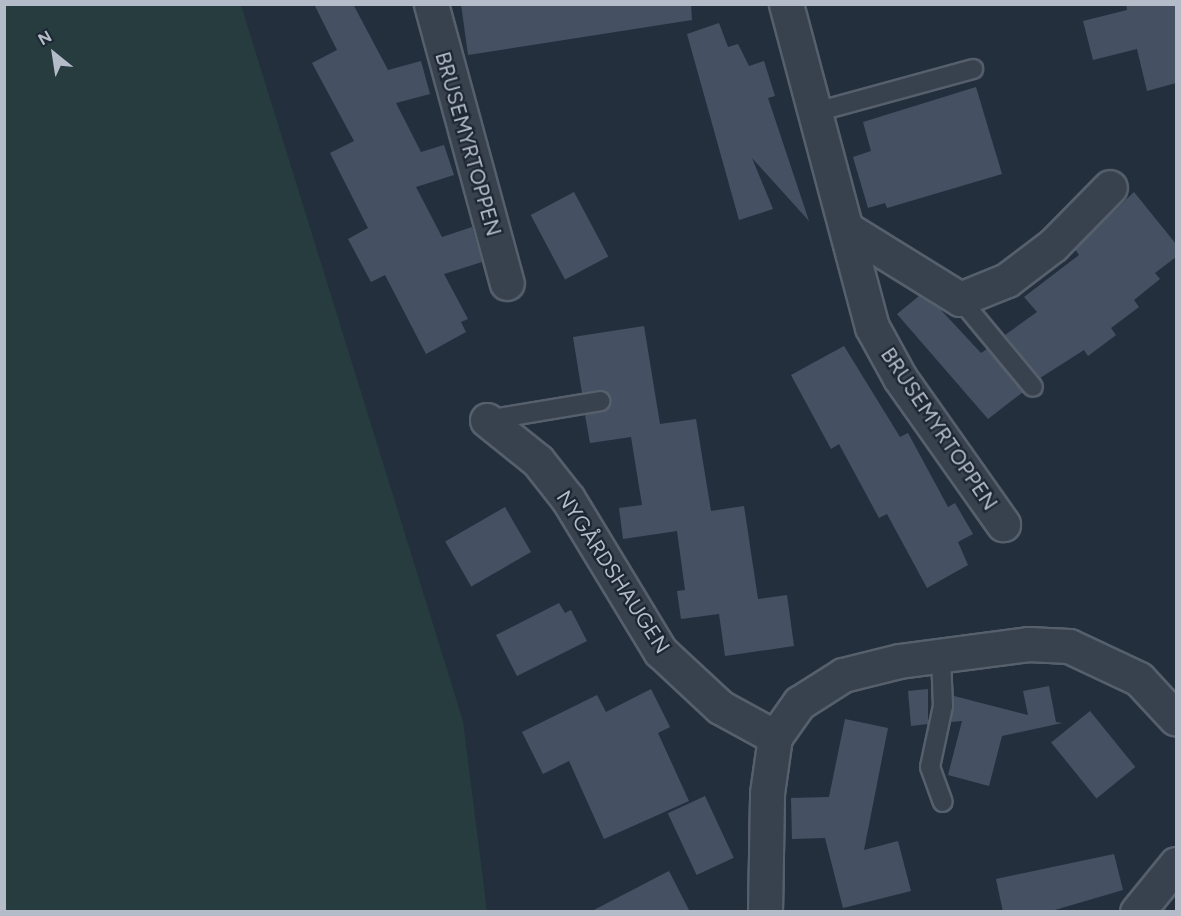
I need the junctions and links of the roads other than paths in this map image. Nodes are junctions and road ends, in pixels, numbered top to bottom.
1 (431, 4) edge
2 (786, 4) edge
3 (973, 69) dead end
4 (816, 112) junction
5 (1110, 187) dead end
6 (847, 229) junction
7 (507, 283) dead end
8 (960, 299) junction
9 (1033, 387) dead end
10 (600, 401) dead end
11 (487, 420) joint
12 (1003, 524) dead end
13 (941, 657) junction
14 (1176, 719) edge
15 (775, 737) junction
16 (943, 801) dead end
17 (1176, 864) edge
18 (765, 912) edge
19 (1137, 912) edge

1 - 7 street, BRUSEMYRTOPPEN
2 - 4 street, BRUSEMYRTOPPEN
3 - 4 lane
4 - 6 street, BRUSEMYRTOPPEN
5 - 8 street
6 - 8 street
6 - 12 street, BRUSEMYRTOPPEN
8 - 9 lane
10 - 11 lane
11 - 15 street, NYGÅRDSHAUGEN
13 - 14 street
13 - 15 street
13 - 16 lane
15 - 18 street
17 - 19 street

